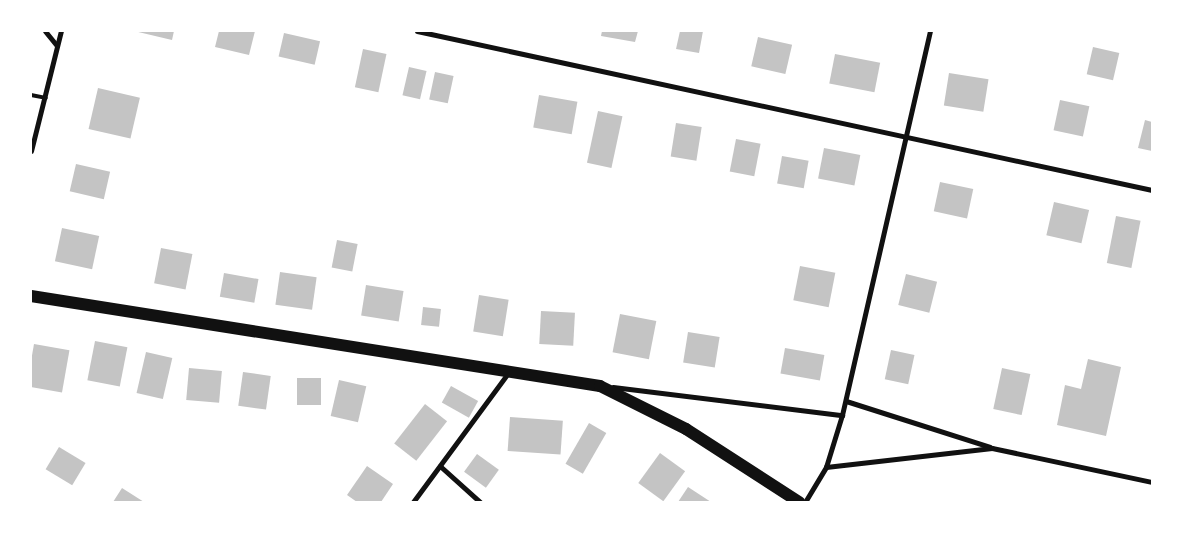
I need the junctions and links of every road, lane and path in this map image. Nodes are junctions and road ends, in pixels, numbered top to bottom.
1 (45, 31) edge
2 (61, 31) edge
3 (417, 31) edge
4 (930, 31) edge
5 (57, 46) junction
6 (31, 94) edge
7 (46, 98) junction
8 (907, 136) junction
9 (31, 151) edge
10 (1152, 190) edge
11 (31, 296) edge
12 (510, 371) junction
13 (600, 386) junction
14 (846, 401) junction
15 (842, 415) junction
16 (992, 448) junction
17 (440, 466) junction
18 (826, 467) junction
19 (1152, 482) edge
20 (413, 502) edge
21 (480, 502) edge
22 (799, 502) edge
23 (805, 502) edge

1 - 5 street
2 - 5 street
3 - 8 street
4 - 8 street
5 - 7 street
6 - 7 lane
7 - 9 street
8 - 10 street
8 - 14 street
11 - 12 main road
12 - 13 main road
12 - 17 street
13 - 15 street
13 - 22 main road
14 - 15 street
14 - 16 street
15 - 18 street
16 - 18 street
16 - 19 street
17 - 20 street
17 - 21 street
18 - 23 street

